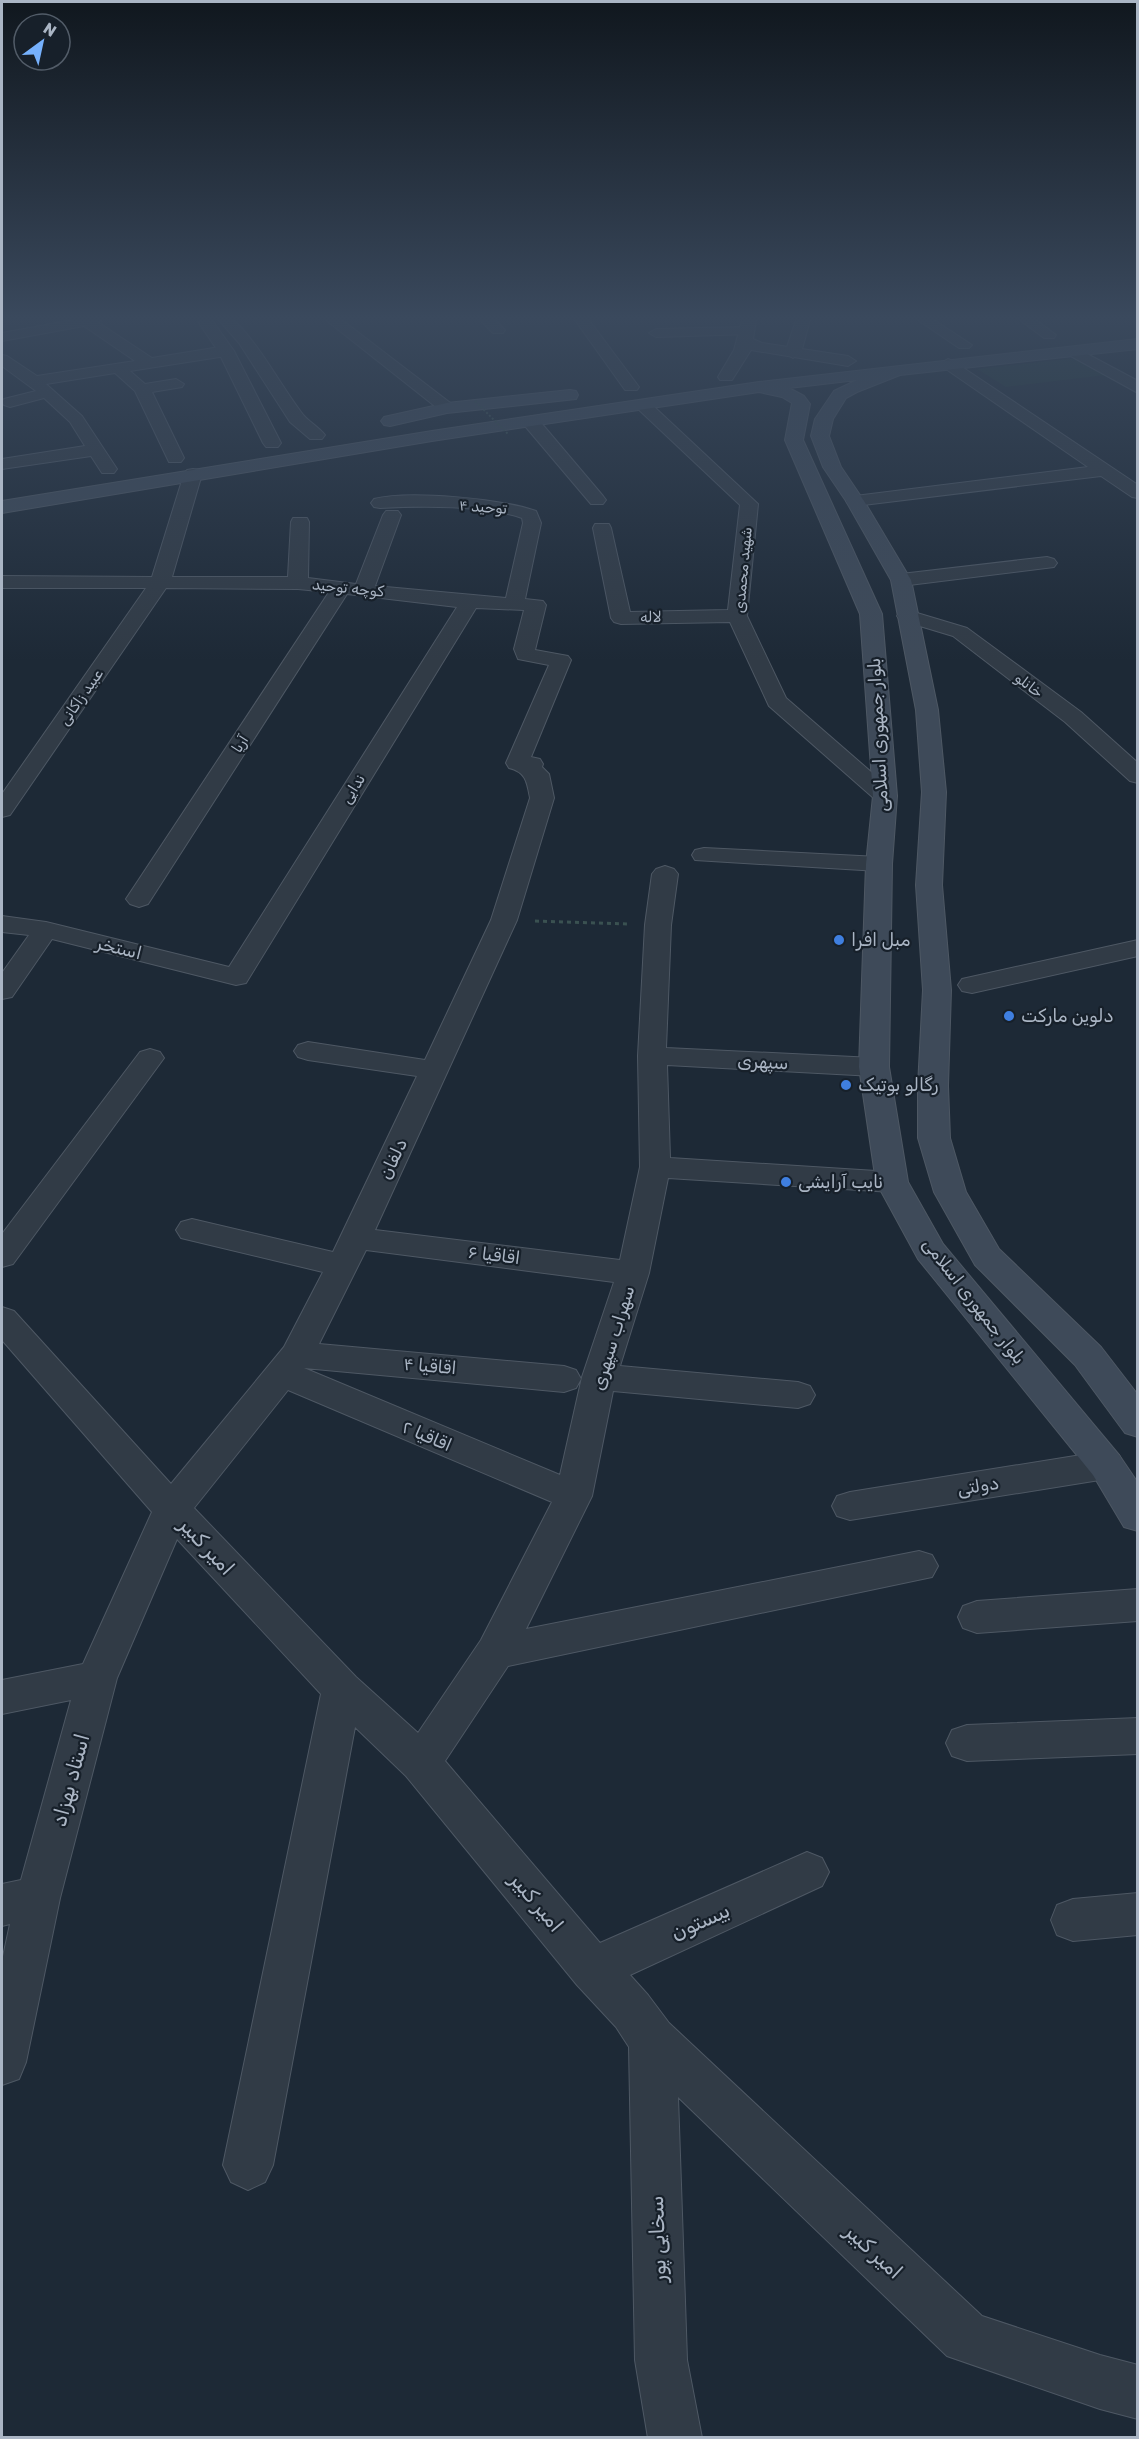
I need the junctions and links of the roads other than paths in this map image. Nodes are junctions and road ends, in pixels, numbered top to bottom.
1 (84, 434) edge
2 (164, 434) edge
3 (275, 434) edge
4 (322, 434) edge
5 (447, 434) edge
6 (541, 434) edge
7 (679, 434) edge
8 (796, 434) edge
9 (821, 434) edge
10 (1050, 434) edge
11 (316, 435) joint
12 (283, 441) junction
13 (250, 447) dead end
14 (94, 450) junction
15 (196, 455) dead end
16 (175, 458) junction
17 (153, 462) dead end
18 (2, 464) edge
19 (114, 468) joint
20 (1103, 470) junction
21 (87, 472) dead end
22 (193, 474) junction
23 (1137, 493) edge
24 (597, 500) dead end
25 (855, 501) junction
26 (2, 507) edge
27 (300, 522) dead end
28 (602, 528) dead end
29 (1047, 563) dead end
30 (901, 580) junction
31 (2, 581) edge
32 (160, 583) junction
33 (298, 583) junction
34 (341, 589) junction
35 (364, 589) junction
36 (470, 602) junction
37 (514, 604) junction
38 (737, 616) junction
39 (908, 616) junction
40 (527, 769) joint
41 (1137, 776) edge
42 (885, 796) junction
43 (2, 810) edge
44 (704, 855) dead end
45 (664, 874) dead end
46 (899, 880) junction
47 (139, 899) dead end
48 (2, 924) edge
49 (46, 930) junction
50 (1137, 948) edge
51 (236, 976) joint
52 (972, 985) dead end
53 (2, 991) edge
54 (308, 1051) dead end
55 (652, 1056) junction
56 (150, 1058) dead end
57 (874, 1067) junction
58 (435, 1070) junction
59 (655, 1167) junction
60 (892, 1182) junction
61 (192, 1230) dead end
62 (349, 1252) junction
63 (2, 1256) edge
64 (633, 1273) junction
65 (2, 1319) edge
66 (289, 1364) junction
67 (599, 1377) junction
68 (564, 1378) dead end
69 (798, 1395) dead end
70 (1137, 1424) edge
71 (1106, 1465) junction
72 (574, 1496) junction
73 (850, 1506) dead end
74 (172, 1509) junction
75 (1137, 1516) edge
76 (919, 1566) dead end
77 (1137, 1605) edge
78 (977, 1617) dead end
79 (495, 1652) junction
80 (97, 1678) junction
81 (342, 1689) junction
82 (2, 1697) edge
83 (1137, 1736) edge
84 (968, 1743) dead end
85 (422, 1763) junction
86 (807, 1872) dead end
87 (20, 1902) edge
88 (1137, 1914) edge
89 (1073, 1920) dead end
90 (593, 1969) junction
91 (652, 2040) junction
92 (2, 2062) edge
93 (248, 2165) dead end
94 (1137, 2392) edge
95 (675, 2438) edge

1 - 14 street
2 - 16 street
3 - 12 street
4 - 11 main road
5 - 22 main road
6 - 24 street
7 - 38 street, شهید محمدی
8 - 42 main road, بلوار جمهوری اسلامی
9 - 25 main road, بلوار جمهوری اسلامی
10 - 20 street
11 - 12 main road
12 - 13 main road
14 - 18 street
14 - 19 street
15 - 16 main road
16 - 17 main road
19 - 21 main road
20 - 23 street
20 - 25 street
22 - 26 main road
22 - 32 street, عبید زاکانی
25 - 30 main road, بلوار جمهوری اسلامی
27 - 33 street
28 - 38 street, لاله
29 - 30 street
30 - 39 main road, بلوار جمهوری اسلامی
31 - 32 street, کوچه توحید
32 - 33 street, کوچه توحید
32 - 43 street, عبید زاکانی
33 - 34 street, کوچه توحید
34 - 35 street, کوچه توحید
34 - 47 street, آریا
35 - 36 street, کوچه توحید
35 - 37 street, توحید ۴
36 - 37 street, کوچه توحید
36 - 51 street, ندایی
37 - 40 street, کوچه توحید
38 - 42 street, شهید محمدی
39 - 41 street, خانلو
39 - 46 main road, بلوار جمهوری اسلامی
40 - 58 street, دلفان
42 - 46 main road, بلوار جمهوری اسلامی
44 - 46 street
45 - 55 street, سهراب سپهری
46 - 57 main road, بلوار جمهوری اسلامی
46 - 70 main road, بلوار جمهوری اسلامی
48 - 49 street, استخر
49 - 51 street, استخر
49 - 53 street
50 - 52 street
54 - 58 street
55 - 57 street, سپهری
55 - 59 street, سهراب سپهری
56 - 63 street
57 - 60 main road, بلوار جمهوری اسلامی
58 - 62 street, دلفان
59 - 60 street
59 - 64 street, سهراب سپهری
60 - 71 main road, بلوار جمهوری اسلامی
61 - 62 street, اقاقیا ۶
62 - 64 street, اقاقیا ۶
62 - 66 street, دلفان
64 - 67 street, سهراب سپهری
65 - 74 street, امیر کبیر
66 - 68 street, اقاقیا ۴
66 - 72 street, اقاقیا ۲
66 - 74 street, دلفان
67 - 69 street
67 - 72 street, سهراب سپهری
71 - 73 street, دولتی
71 - 75 main road, بلوار جمهوری اسلامی
72 - 79 street, سهراب سپهری
74 - 80 street, استاد بهزاد
74 - 81 street, امیر کبیر
76 - 79 street
77 - 78 street
79 - 85 street, سهراب سپهری
80 - 82 street
80 - 87 street, استاد بهزاد
81 - 85 street, امیر کبیر
81 - 93 street
83 - 84 street
85 - 90 street, امیر کبیر
86 - 90 street, بیستون
87 - 92 street, استاد بهزاد
88 - 89 street
90 - 91 street, امیر کبیر
91 - 94 street, امیر کبیر
91 - 95 street, سخایی پور

